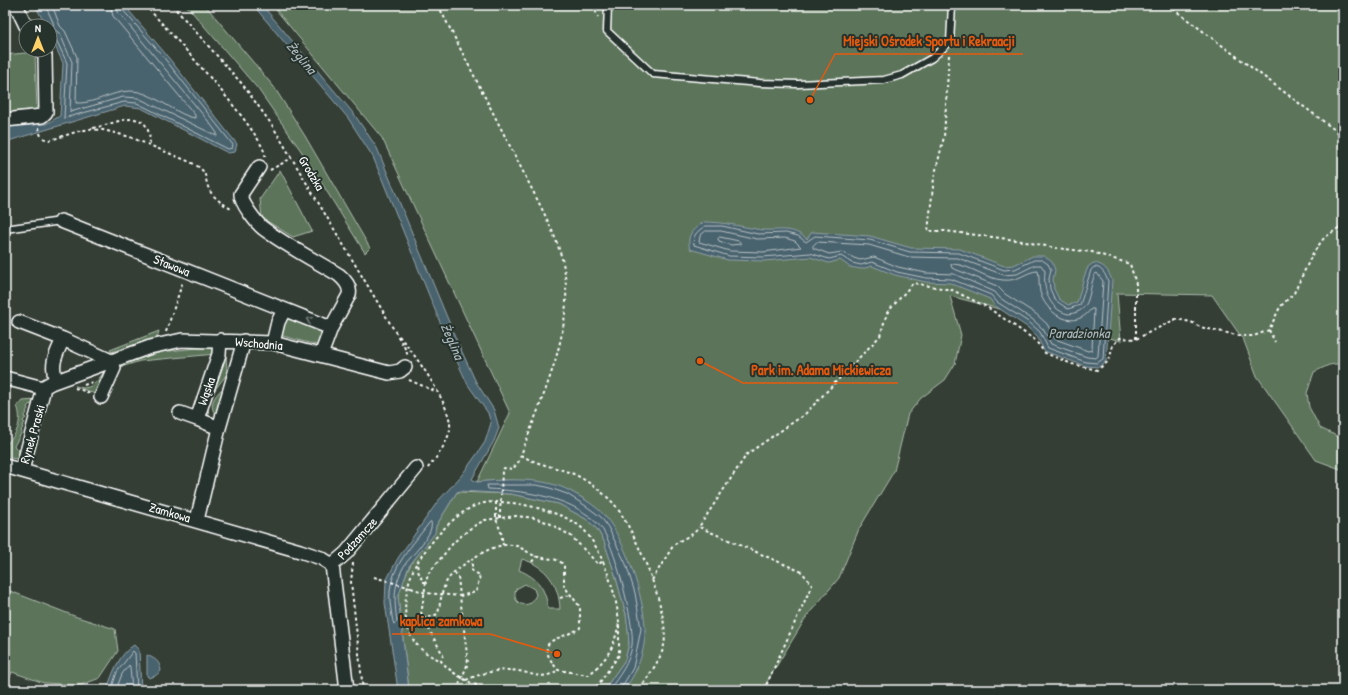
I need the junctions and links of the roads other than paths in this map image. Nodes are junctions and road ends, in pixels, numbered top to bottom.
1 (16, 5) edge
2 (608, 5) edge
3 (952, 5) edge
4 (22, 18) edge
5 (45, 58) edge
6 (5, 120) edge
7 (259, 167) road end
8 (61, 222) joint
9 (5, 229) edge
10 (284, 310) junction
11 (19, 322) dead end
12 (331, 328) junction
13 (63, 339) junction
14 (220, 340) junction
15 (244, 341) junction
16 (273, 343) junction
17 (321, 355) junction
18 (111, 361) junction
19 (400, 370) road end
20 (5, 378) edge
21 (56, 381) junction
22 (42, 388) junction
23 (102, 397) road end
24 (180, 413) dead end
25 (197, 419) junction
26 (218, 428) junction
27 (5, 466) edge
28 (22, 470) junction
29 (420, 470) road end
30 (197, 520) junction
31 (332, 566) junction
32 (346, 690) edge

1 - 4 street
2 - 3 lane
5 - 6 street
7 - 12 street
8 - 9 lane
8 - 10 street, Stawowa
12 -> 10 street, Stawowa
10 - 16 street
11 - 13 street
12 - 17 street
13 - 18 street
13 - 21 street
14 - 15 street, Wschodnia
14 - 18 street, Wschodnia
14 - 25 street, Wąska
15 - 16 street, Wschodnia
15 - 26 street, Wąska
16 - 17 street, Wschodnia
17 - 19 street, Wschodnia
18 - 21 street, Wschodnia
18 - 23 street
20 - 22 street, Rynek Praski
21 - 22 street, Wschodnia
22 - 28 street, Rynek Praski
24 - 25 street
25 - 26 street, Wąska
26 - 30 street, Wąska
27 - 28 street, Zamkowa
28 - 30 street, Zamkowa
29 - 31 street, Podzamcze
30 - 31 street, Zamkowa
31 - 32 street, Podzamcze

